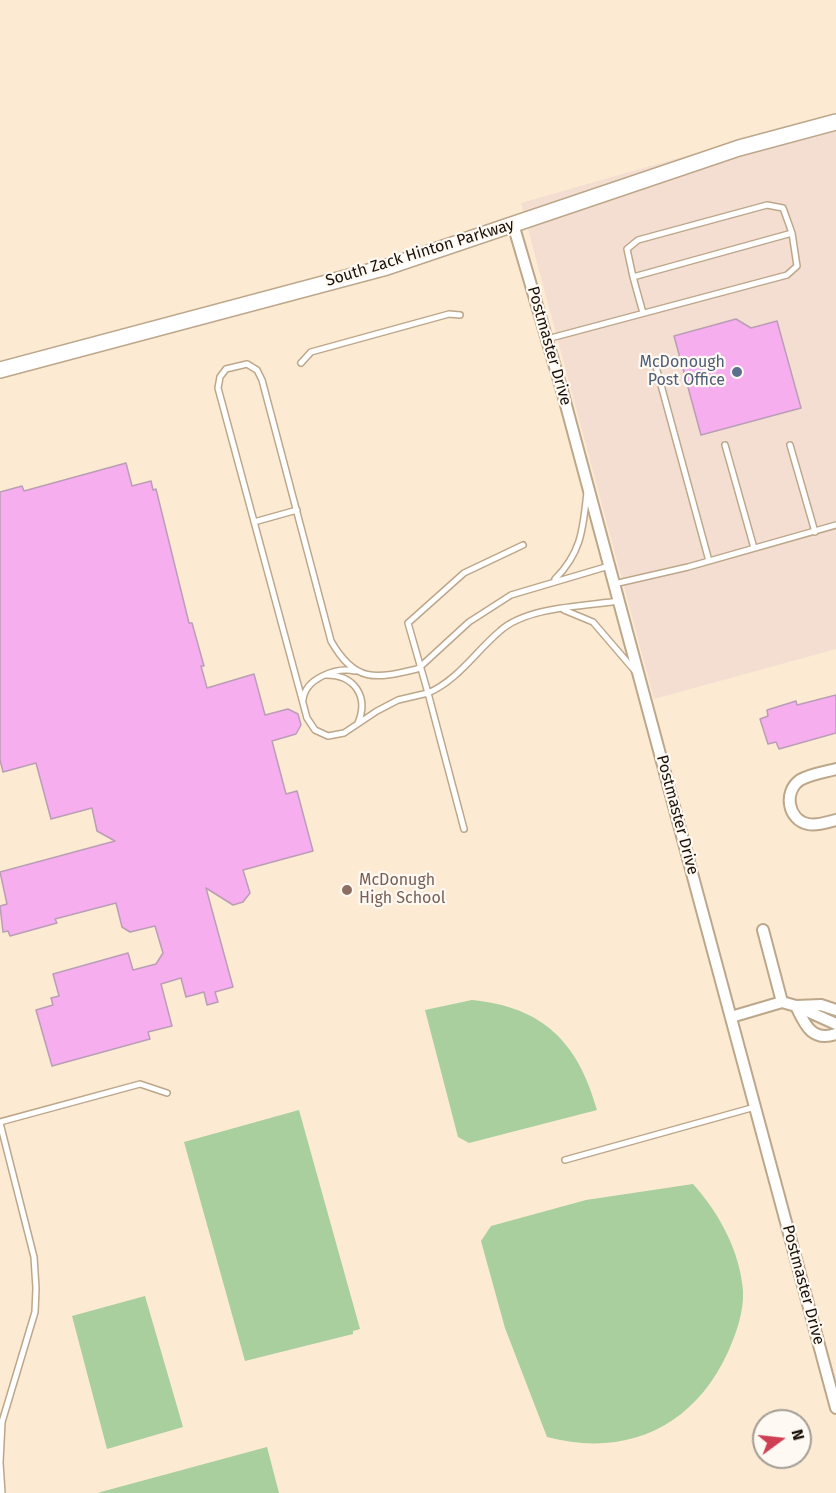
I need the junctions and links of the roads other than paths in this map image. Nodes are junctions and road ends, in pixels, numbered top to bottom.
1 (836, 122) edge
2 (513, 224) junction
3 (792, 233) junction
4 (633, 277) junction
5 (643, 313) junction
6 (460, 315) dead end
7 (547, 339) junction
8 (301, 363) dead end
9 (655, 363) dead end
10 (0, 370) edge
11 (724, 445) dead end
12 (790, 445) dead end
13 (587, 484) junction
14 (297, 510) junction
15 (254, 522) junction
16 (836, 525) edge
17 (815, 532) junction
18 (523, 545) dead end
19 (754, 548) junction
20 (709, 561) junction
21 (609, 566) junction
22 (552, 582) junction
23 (614, 584) junction
24 (619, 601) junction
25 (562, 609) junction
26 (343, 661) junction
27 (420, 667) junction
28 (348, 670) junction
29 (357, 672) junction
30 (326, 675) junction
31 (639, 677) junction
32 (357, 687) junction
33 (428, 693) junction
34 (303, 704) junction
35 (358, 725) junction
36 (836, 769) edge
37 (836, 820) edge
38 (464, 829) dead end
39 (763, 930) dead end
40 (782, 1002) junction
41 (796, 1006) junction
42 (836, 1010) edge
43 (731, 1017) junction
44 (836, 1024) edge
45 (836, 1034) edge
46 (166, 1093) dead end
47 (755, 1107) junction
48 (0, 1122) edge
49 (565, 1160) dead end
50 (836, 1408) edge
51 (0, 1462) edge
52 (2, 1493) edge

1 - 2 main road, South Zack Hinton Parkway
2 - 7 street, Postmaster Drive
2 - 10 main road, South Zack Hinton Parkway
3 - 4 lane
3 - 4 lane
3 - 5 lane
4 - 5 lane
5 - 7 lane
6 - 8 lane
7 - 13 street, Postmaster Drive
9 - 20 lane
11 - 19 lane
12 - 17 lane
13 - 21 street, Postmaster Drive
13 - 22 lane
14 - 15 lane
14 - 15 lane
14 - 26 lane
15 - 34 lane
16 - 17 lane
17 - 19 lane
18 - 27 lane
19 - 20 lane
20 - 23 lane
21 - 22 lane
21 - 23 street, Postmaster Drive
22 - 27 lane
23 - 24 street, Postmaster Drive
24 - 25 lane
24 - 31 street, Postmaster Drive
25 - 31 lane
25 - 33 lane
26 - 28 lane
26 - 29 lane
27 - 29 lane
27 - 33 lane
28 - 29 lane
28 - 30 lane
28 - 32 lane
30 - 32 lane
30 - 34 lane
31 - 43 street, Postmaster Drive
32 - 35 lane
33 - 35 lane
33 - 38 lane
34 - 35 lane
36 - 37 street
39 - 40 street
40 - 41 street
40 - 43 street
41 - 42 street
41 - 44 street
41 - 45 street
43 - 47 street, Postmaster Drive
46 - 48 lane
47 - 49 lane
47 - 50 street, Postmaster Drive
48 - 51 lane
51 - 52 lane

